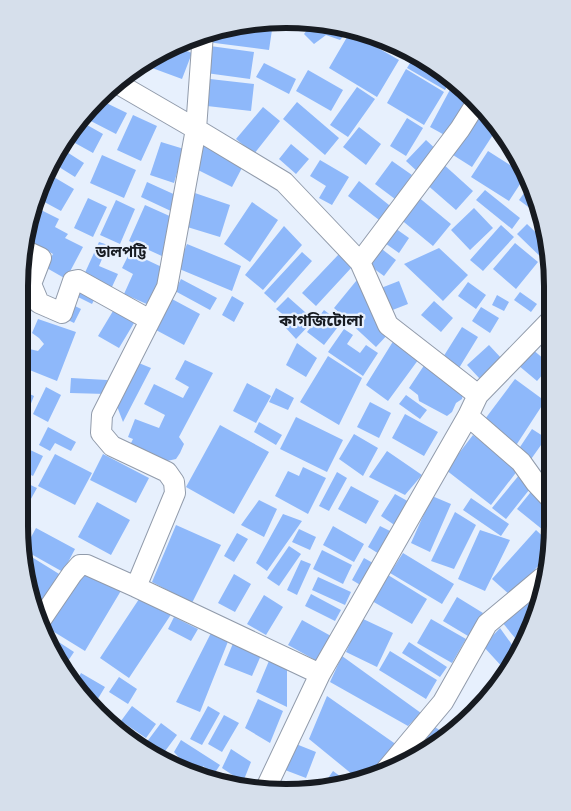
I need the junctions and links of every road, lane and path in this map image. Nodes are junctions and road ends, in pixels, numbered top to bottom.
1 (202, 41) edge
2 (122, 86) edge
3 (473, 108) edge
4 (196, 129) junction
5 (30, 253) edge
6 (360, 262) junction
7 (150, 320) junction
8 (544, 327) edge
9 (478, 394) junction
10 (468, 416) junction
11 (544, 492) edge
12 (538, 582) edge
13 (136, 587) junction
14 (44, 615) edge
15 (320, 674) junction
16 (395, 759) edge
17 (268, 783) edge

1 - 4 street
2 - 4 street
3 - 6 street
4 - 6 street
4 - 7 street
5 - 7 street
6 - 9 street
7 - 13 street
8 - 9 street
9 - 10 street
10 - 11 street
10 - 15 street
12 - 16 street
13 - 14 street
13 - 15 street
15 - 17 street

